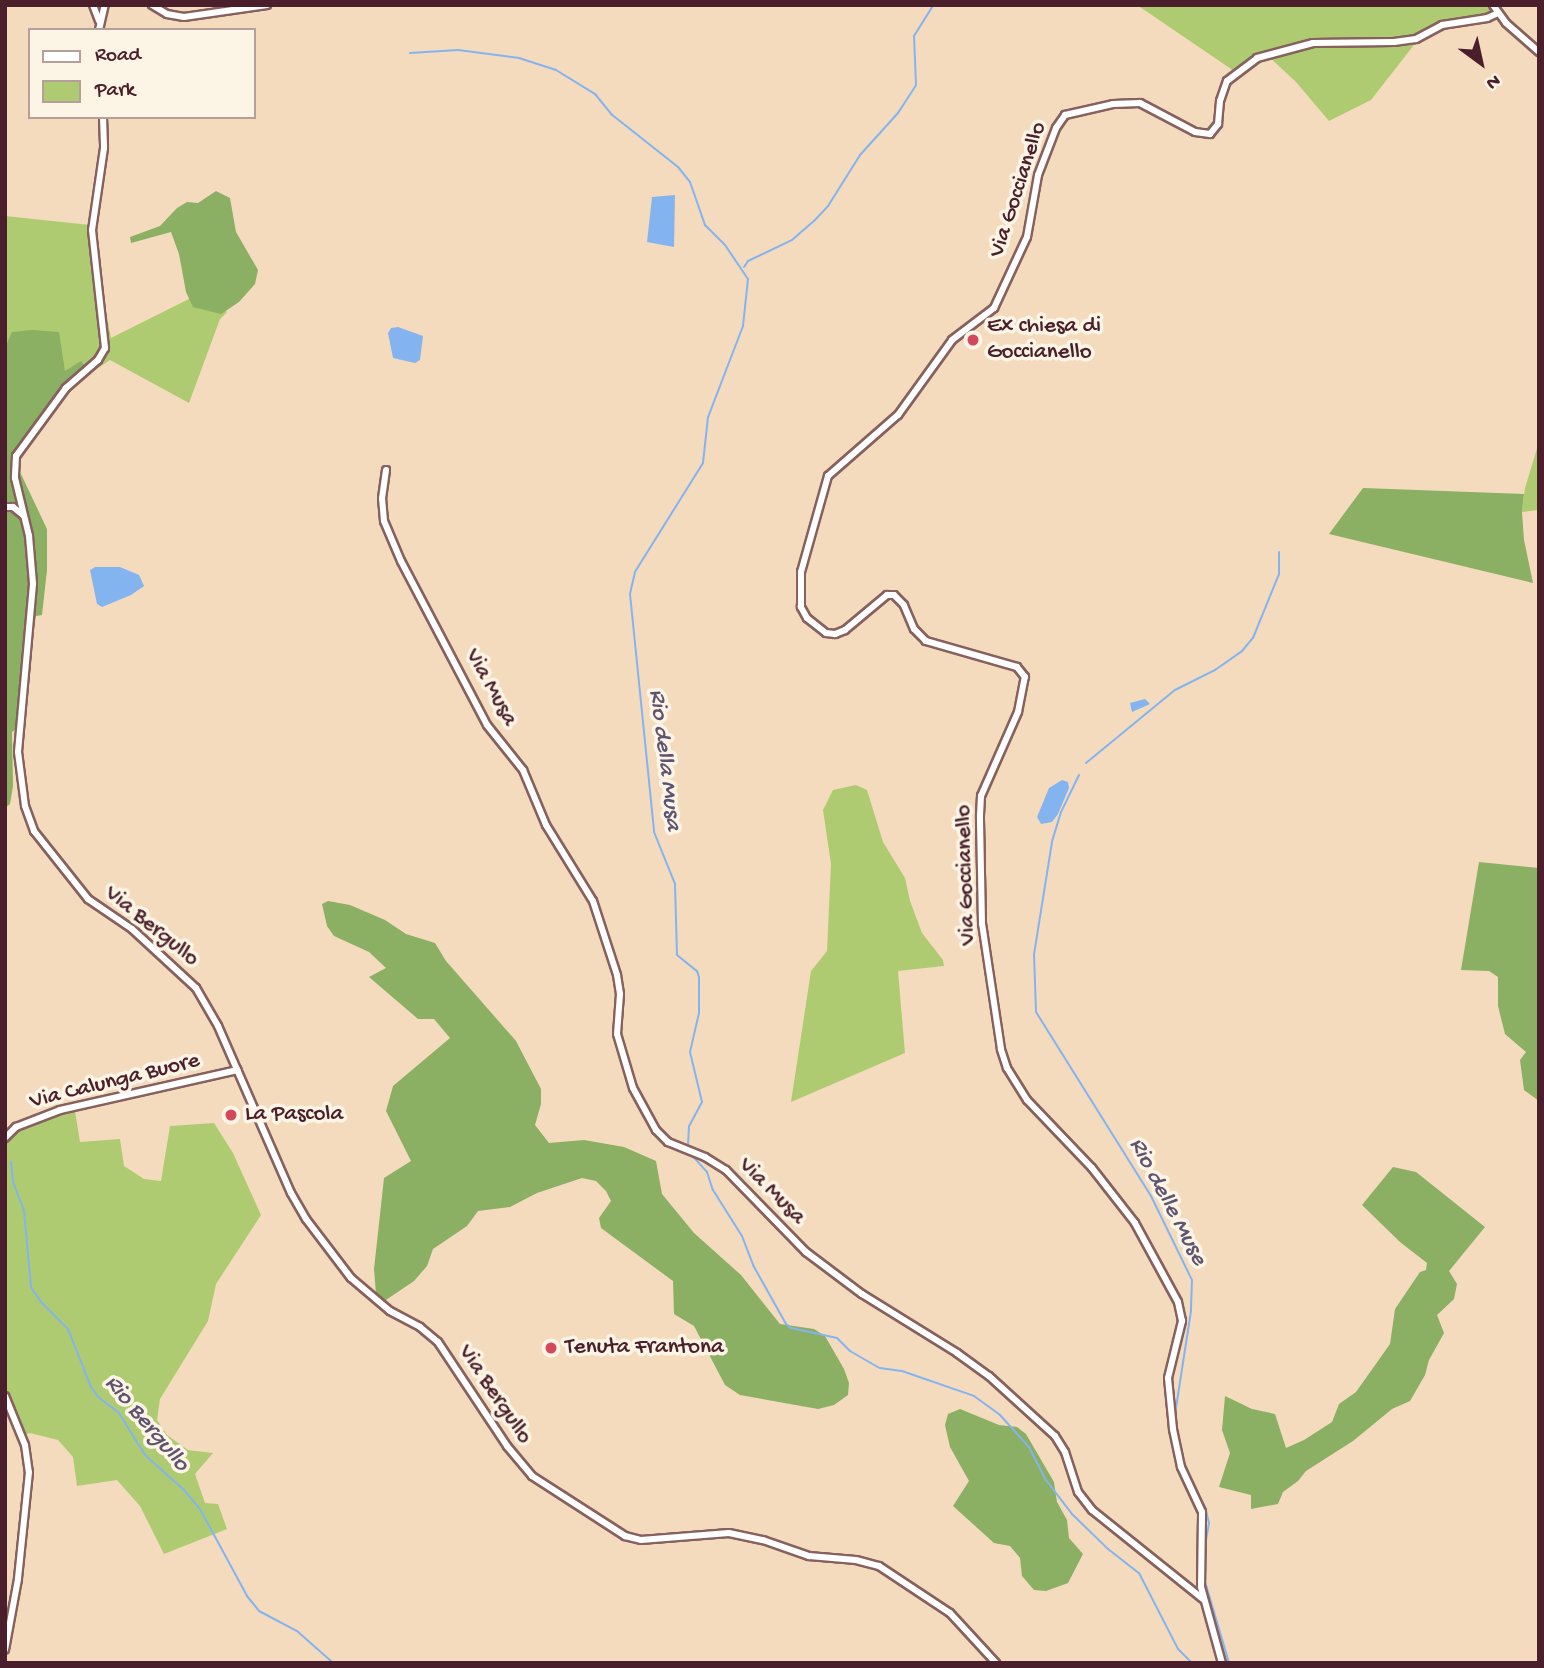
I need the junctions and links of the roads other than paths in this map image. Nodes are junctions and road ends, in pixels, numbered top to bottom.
1 (93, 5) edge
2 (106, 5) edge
3 (152, 5) edge
4 (267, 5) edge
5 (1493, 5) edge
6 (1498, 13) junction
7 (99, 26) edge
8 (1539, 52) edge
9 (103, 119) edge
10 (386, 470) dead end
11 (5, 507) edge
12 (24, 516) junction
13 (238, 1070) junction
14 (5, 1138) edge
15 (5, 1396) edge
16 (1204, 1601) junction
17 (6, 1648) edge
18 (996, 1663) edge
19 (1222, 1663) edge

1 - 7 street
2 - 7 street
3 - 4 street
5 - 6 street
6 - 8 street
6 - 16 street, Via Goccianello
9 - 12 street, Via Bergullo
10 - 16 street, Via Musa
11 - 12 street
12 - 13 street, Via Bergullo
13 - 14 street, Via Calunga Buore
13 - 18 street, Via Bergullo
15 - 17 street
16 - 19 street, Via Goccianello

